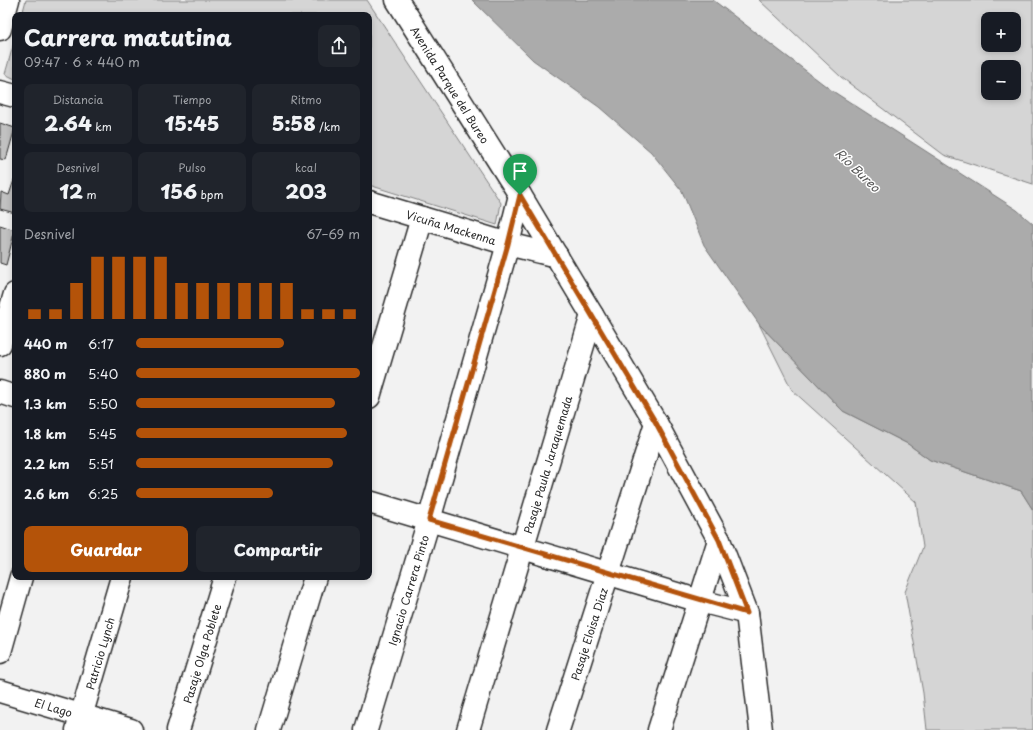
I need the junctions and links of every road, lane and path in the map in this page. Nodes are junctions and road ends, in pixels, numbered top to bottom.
1 (8, 0) edge
2 (396, 0) edge
3 (0, 29) edge
4 (0, 92) edge
5 (12, 95) edge
6 (520, 195) junction
7 (372, 203) edge
8 (422, 218) junction
9 (508, 244) junction
10 (557, 256) junction
11 (12, 304) edge
12 (592, 315) junction
13 (0, 344) edge
14 (372, 387) edge
15 (0, 392) edge
16 (12, 396) edge
17 (656, 423) junction
18 (372, 503) edge
19 (429, 520) junction
20 (719, 540) junction
21 (522, 548) junction
22 (607, 573) junction
23 (20, 580) edge
24 (121, 580) edge
25 (224, 580) edge
26 (314, 580) edge
27 (700, 600) junction
28 (747, 613) junction
29 (0, 652) edge
30 (0, 691) edge
31 (80, 722) edge
32 (757, 724) edge
33 (131, 730) edge
34 (178, 730) edge
35 (269, 730) edge
36 (366, 730) edge
37 (468, 730) edge
38 (558, 730) edge
39 (659, 730) edge

1 - 3 street
2 - 6 street, Avenida Parque del Bureo
4 - 5 street
6 - 9 street, Ignacio Carrera Pinto
6 - 10 street, Avenida Parque del Bureo
7 - 8 street, Vicuña Mackenna
8 - 9 street, Vicuña Mackenna
8 - 14 street
9 - 10 street, Vicuña Mackenna
9 - 19 street, Ignacio Carrera Pinto
10 - 12 street, Avenida Parque del Bureo
11 - 13 street
12 - 17 street, Avenida Parque del Bureo
12 - 21 street, Pasaje Paula Jaraquemada
15 - 16 street
17 - 20 street, Avenida Parque del Bureo
17 - 22 street, Pasaje Eloisa Diaz
18 - 19 street
19 - 21 street
19 - 36 street, Ignacio Carrera Pinto
20 - 27 street
20 - 28 street, Avenida Parque del Bureo
21 - 22 street
21 - 37 street, Pasaje Paula Jaraquemada
22 - 27 street
22 - 38 street, Pasaje Eloisa Diaz
23 - 29 street
24 - 31 street, Patricio Lynch
25 - 34 street, Pasaje Olga Poblete
26 - 35 street
27 - 28 street
27 - 39 street
28 - 32 street, Avenida Parque del Bureo
30 - 31 street, El Lago
31 - 33 street, El Lago

